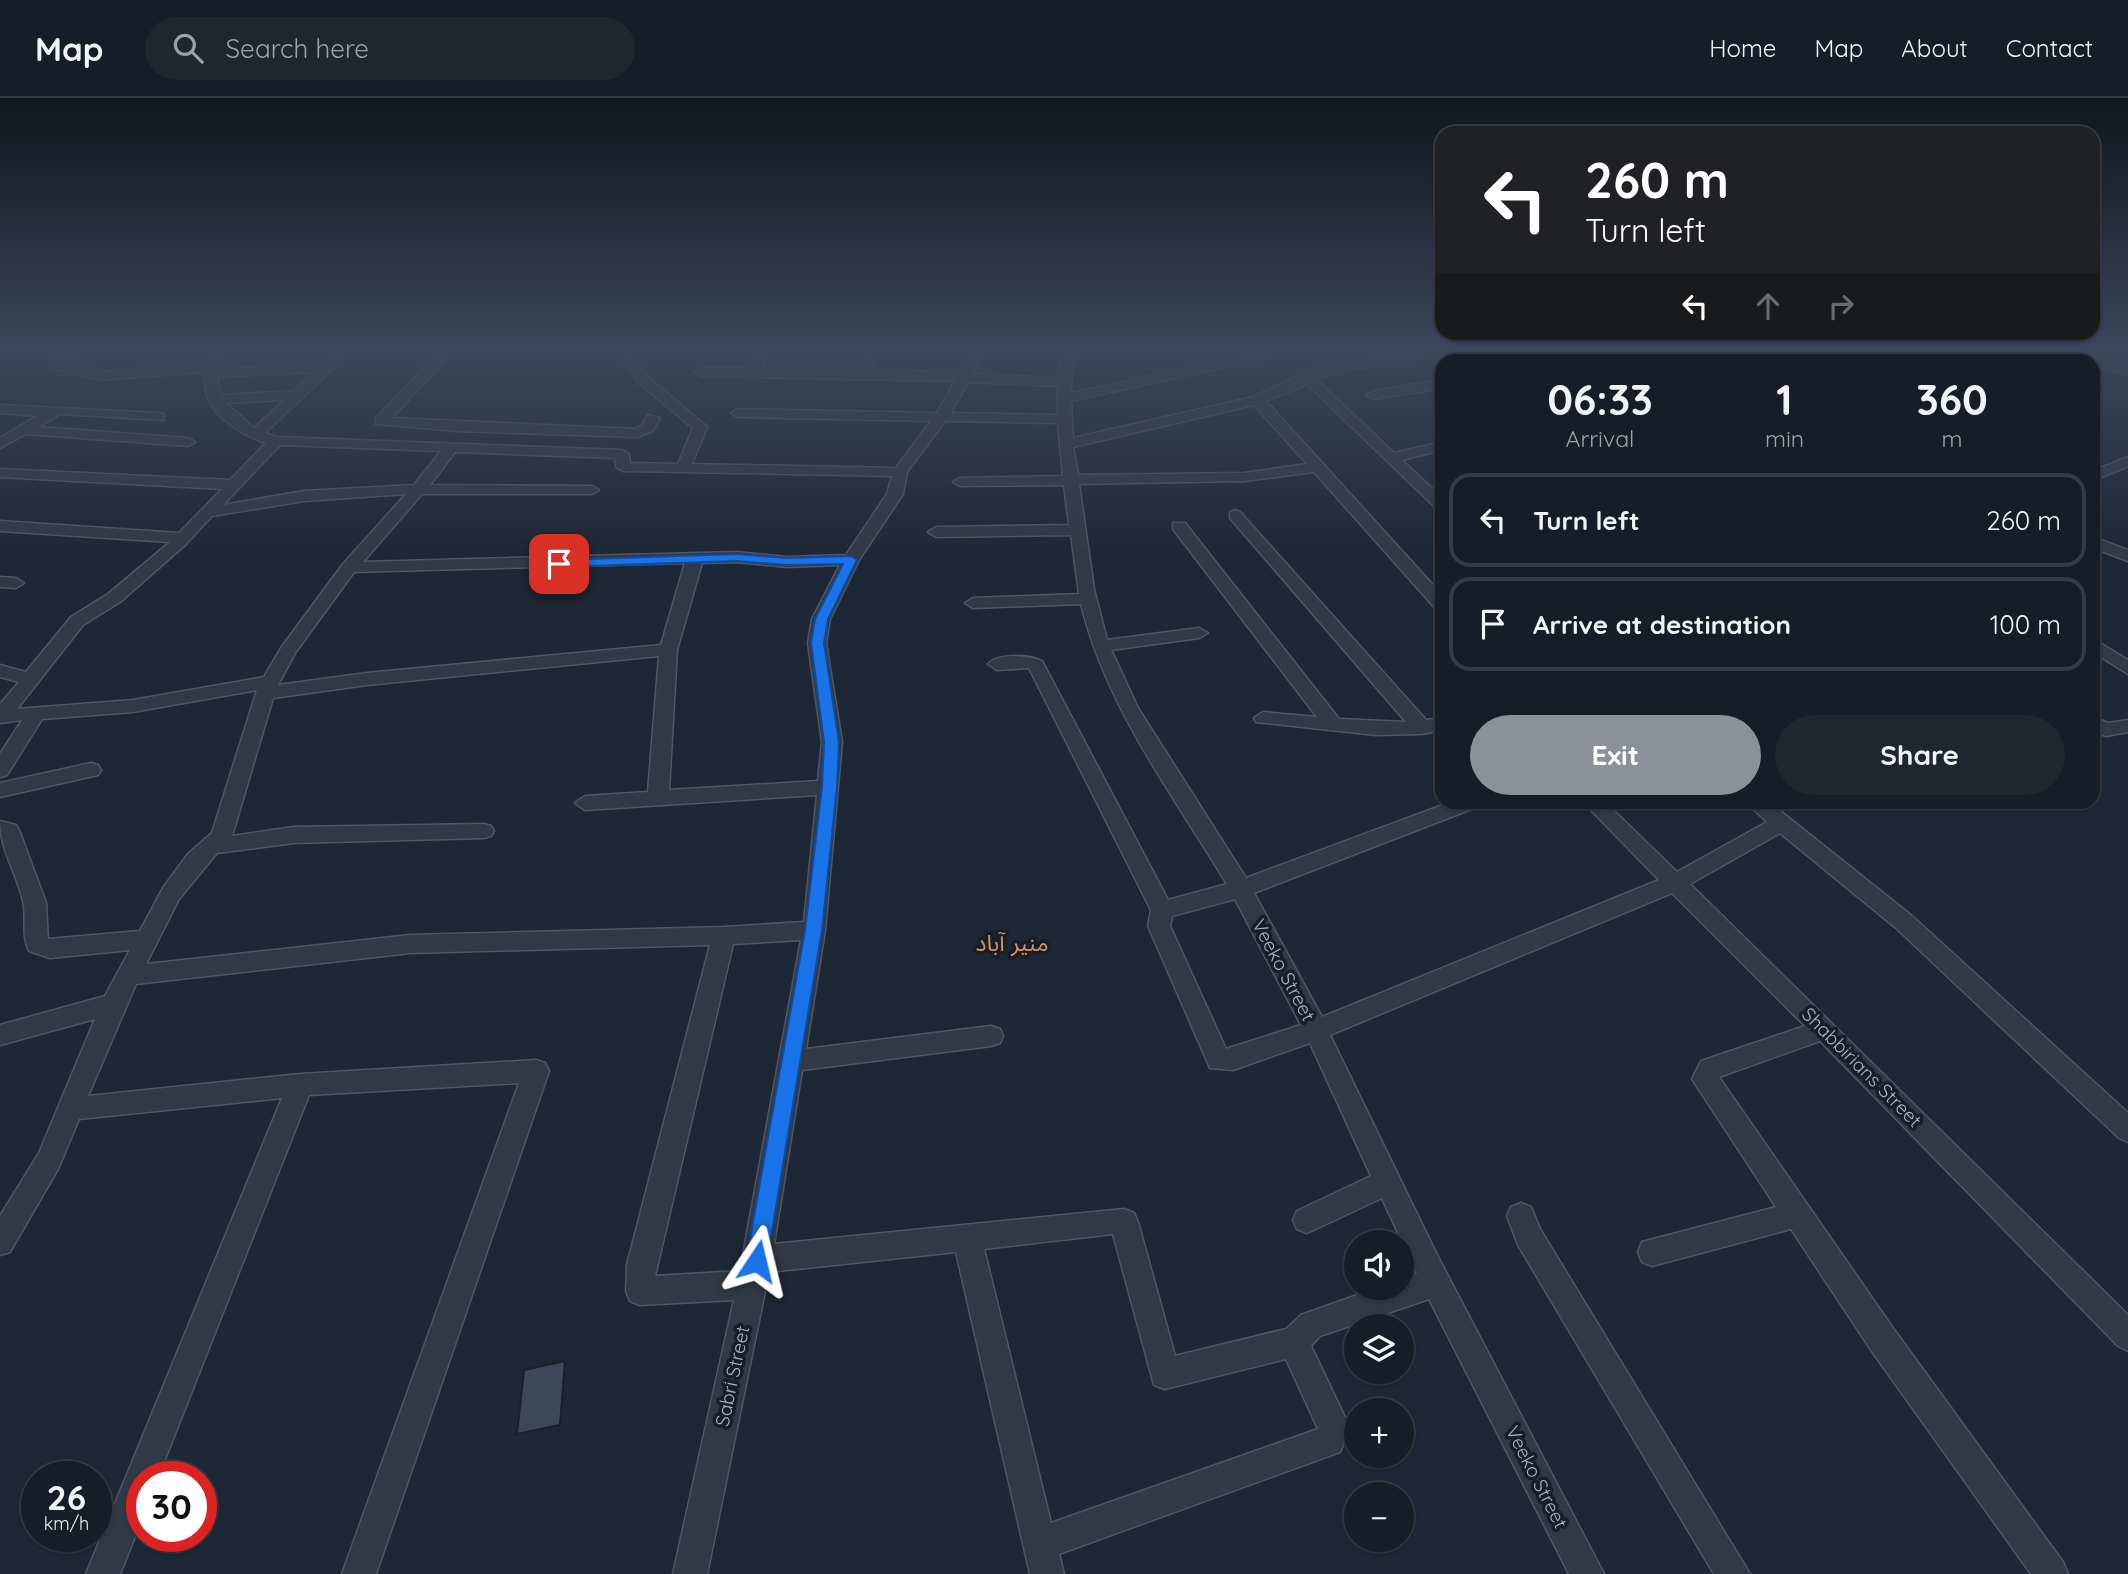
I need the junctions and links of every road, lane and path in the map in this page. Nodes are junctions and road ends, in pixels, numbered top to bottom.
1 (45, 416) edge
2 (143, 416) edge
3 (229, 416) edge
4 (278, 416) edge
5 (386, 416) edge
6 (686, 416) edge
7 (942, 416) edge
8 (1065, 416) edge
9 (1188, 416) edge
10 (1272, 416) edge
11 (1349, 416) edge
12 (159, 417) dead end
13 (653, 418) dead end
14 (22, 430) junction
15 (256, 435) junction
16 (276, 441) junction
17 (449, 441) junction
18 (188, 442) dead end
19 (0, 444) edge
20 (1066, 444) junction
21 (1435, 448) edge
22 (1394, 457) junction
23 (2128, 461) edge
24 (1319, 467) junction
25 (683, 468) junction
26 (900, 472) junction
27 (0, 473) edge
28 (2100, 474) edge
29 (1071, 481) junction
30 (960, 482) dead end
31 (235, 485) junction
32 (416, 489) junction
33 (592, 490) dead end
34 (1435, 499) edge
35 (210, 512) junction
36 (1235, 515) dead end
37 (0, 526) edge
38 (1179, 526) dead end
39 (1078, 530) junction
40 (936, 532) dead end
41 (183, 538) junction
42 (2100, 544) edge
43 (2125, 553) edge
44 (695, 558) junction
45 (851, 560) junction
46 (349, 567) junction
47 (1435, 597) edge
48 (1088, 599) junction
49 (973, 603) dead end
50 (1199, 633) dead end
51 (1100, 646) junction
52 (2100, 649) edge
53 (668, 650) junction
54 (997, 664) dead end
55 (2128, 668) edge
56 (0, 671) edge
57 (30, 679) junction
58 (267, 688) junction
59 (36, 714) junction
60 (0, 717) edge
61 (1264, 718) dead end
62 (1331, 722) junction
63 (1435, 725) edge
64 (2128, 726) edge
65 (2100, 727) edge
66 (1422, 728) junction
67 (91, 770) dead end
68 (0, 771) edge
69 (829, 787) junction
70 (0, 790) edge
71 (657, 798) junction
72 (585, 803) dead end
73 (1452, 809) edge
74 (1600, 809) edge
75 (1764, 809) edge
76 (1781, 823) junction
77 (0, 828) edge
78 (484, 831) dead end
79 (210, 846) junction
80 (1675, 883) junction
81 (1241, 889) junction
82 (1162, 910) junction
83 (814, 930) junction
84 (724, 936) junction
85 (147, 939) junction
86 (128, 975) junction
87 (113, 1004) junction
88 (1824, 1029) junction
89 (1316, 1030) junction
90 (0, 1035) edge
91 (991, 1036) dead end
92 (791, 1061) junction
93 (300, 1085) junction
94 (70, 1109) junction
95 (2128, 1130) edge
96 (1388, 1182) junction
97 (1797, 1215) junction
98 (1521, 1216) dead end
99 (1307, 1220) dead end
100 (3, 1233) edge
101 (967, 1237) junction
102 (1651, 1252) dead end
103 (754, 1273) junction
104 (1436, 1282) junction
105 (2128, 1336) edge
106 (1294, 1342) junction
107 (148, 1461) edge
108 (126, 1517) edge
109 (1044, 1559) edge
110 (103, 1574) edge
111 (359, 1574) edge
112 (690, 1574) edge
113 (1587, 1574) edge
114 (1732, 1574) edge
115 (2051, 1574) edge

1 - 14 street
2 - 12 street
3 - 15 street
4 - 15 street
5 - 17 street
6 - 25 street
7 - 26 street, Sabri Street
8 - 20 street, Veeko Street
9 - 20 street
10 - 24 street
11 - 22 street
13 - 17 street
14 - 18 street
14 - 19 street
15 - 16 street
16 - 17 street
16 - 31 street
17 - 25 street
17 - 32 street
20 - 29 street, Veeko Street
21 - 22 street
22 - 34 street
23 - 28 street
24 - 29 street
24 - 47 street
25 - 26 street
26 - 45 street, Sabri Street
27 - 31 street
29 - 30 street
29 - 39 street, Veeko Street
31 - 35 street
32 - 33 street
32 - 35 street
32 - 46 street
35 - 41 street
36 - 66 street
37 - 41 street
38 - 62 street
39 - 40 street
39 - 48 street, Veeko Street
41 - 57 street
42 - 43 street
44 - 45 street
44 - 46 street
44 - 53 street
45 - 69 street, Sabri Street
46 - 58 street
48 - 49 street
48 - 51 street, Veeko Street
50 - 51 street
51 - 81 street, Veeko Street
52 - 55 street
53 - 58 street
53 - 71 street
54 - 82 street
56 - 57 street
57 - 60 street
58 - 59 street
58 - 79 street
59 - 60 street
59 - 68 street
61 - 62 street
62 - 66 street
63 - 66 street
64 - 65 street
67 - 70 street
69 - 71 street
69 - 83 street, Sabri Street
71 - 72 street
73 - 81 street
74 - 80 street, Shabbirians Street
75 - 76 street
76 - 80 street
76 - 95 street
77 - 85 street
78 - 79 street
79 - 85 street
80 - 88 street, Shabbirians Street
80 - 89 street
81 - 82 street
81 - 89 street, Veeko Street
82 - 89 street
83 - 84 street
83 - 92 street, Sabri Street
84 - 86 street
84 - 103 street
85 - 86 street
86 - 87 street
87 - 90 street
87 - 94 street
88 - 97 street
88 - 105 street, Shabbirians Street
89 - 96 street, Veeko Street
91 - 92 street
92 - 103 street, Sabri Street
93 - 94 street
93 - 107 street
93 - 111 street
94 - 100 street
96 - 99 street
96 - 104 street, Veeko Street
97 - 102 street
97 - 115 street
98 - 114 street
101 - 103 street
101 - 106 street
101 - 109 street
103 - 112 street, Sabri Street
104 - 106 street
104 - 113 street, Veeko Street
106 - 109 street
108 - 110 street

